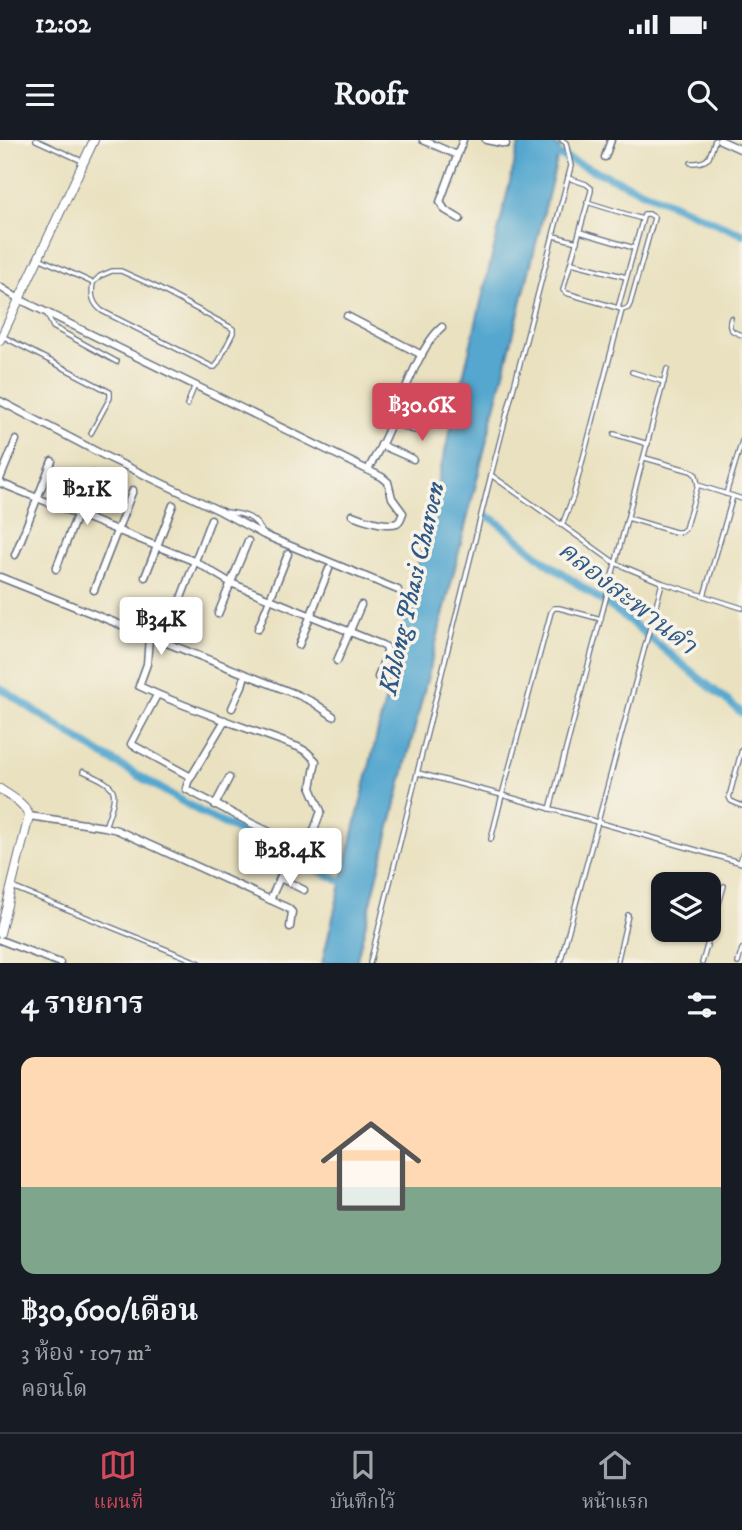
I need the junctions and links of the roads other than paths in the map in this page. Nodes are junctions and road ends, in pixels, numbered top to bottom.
1 (36, 140) edge
2 (93, 140) edge
3 (423, 140) edge
4 (463, 140) edge
5 (486, 140) edge
6 (562, 140) edge
7 (611, 140) edge
8 (718, 140) edge
9 (506, 145) dead end
10 (742, 150) edge
11 (457, 155) junction
12 (605, 157) dead end
13 (84, 162) junction
14 (691, 163) dead end
15 (568, 178) junction
16 (587, 202) junction
17 (460, 219) dead end
18 (642, 219) junction
19 (580, 232) junction
20 (554, 236) junction
21 (577, 242) junction
22 (634, 248) junction
23 (39, 258) junction
24 (572, 263) junction
25 (626, 277) junction
26 (93, 283) junction
27 (0, 287) edge
28 (19, 299) junction
29 (620, 309) junction
30 (47, 312) junction
31 (347, 316) dead end
32 (730, 318) dead end
33 (442, 327) dead end
34 (742, 335) edge
35 (1, 338) edge
36 (422, 355) junction
37 (117, 362) dead end
38 (667, 369) dead end
39 (632, 372) dead end
40 (664, 382) junction
41 (195, 385) junction
42 (0, 401) edge
43 (187, 405) dead end
44 (432, 416) dead end
45 (392, 421) junction
46 (91, 433) dead end
47 (614, 434) dead end
48 (16, 440) dead end
49 (742, 441) edge
50 (648, 444) junction
51 (381, 445) junction
52 (645, 457) junction
53 (413, 459) dead end
54 (52, 461) dead end
55 (368, 470) junction
56 (93, 474) dead end
57 (491, 475) junction
58 (0, 481) edge
59 (698, 485) junction
60 (133, 490) dead end
61 (726, 494) junction
62 (733, 496) junction
63 (38, 498) junction
64 (742, 499) edge
65 (173, 505) dead end
66 (78, 514) junction
67 (352, 515) dead end
68 (628, 518) junction
69 (211, 519) dead end
70 (562, 525) junction
71 (116, 530) junction
72 (248, 541) dead end
73 (156, 546) junction
74 (288, 554) dead end
75 (15, 555) dead end
76 (195, 562) junction
77 (615, 563) junction
78 (55, 569) dead end
79 (329, 569) dead end
80 (0, 577) edge
81 (145, 577) dead end
82 (231, 583) junction
83 (663, 583) junction
84 (94, 590) dead end
85 (397, 590) dead end
86 (704, 596) junction
87 (181, 598) dead end
88 (271, 599) junction
89 (361, 604) dead end
90 (742, 608) edge
91 (219, 614) dead end
92 (310, 615) junction
93 (601, 619) junction
94 (258, 629) dead end
95 (350, 631) junction
96 (149, 637) junction
97 (299, 645) dead end
98 (337, 661) dead end
99 (245, 675) junction
100 (378, 677) dead end
101 (157, 695) junction
102 (232, 708) dead end
103 (333, 716) dead end
104 (225, 720) junction
105 (742, 749) edge
106 (83, 771) dead end
107 (418, 773) junction
108 (191, 777) junction
109 (229, 778) dead end
110 (0, 789) edge
111 (502, 795) junction
112 (215, 804) junction
113 (742, 806) edge
114 (550, 809) junction
115 (29, 816) junction
116 (598, 823) junction
117 (105, 827) junction
118 (491, 839) dead end
119 (742, 855) edge
120 (741, 862) edge
121 (286, 864) dead end
122 (280, 878) junction
123 (724, 886) dead end
124 (12, 887) junction
125 (304, 890) dead end
126 (270, 900) junction
127 (628, 915) dead end
128 (290, 927) dead end
129 (0, 933) edge
130 (0, 940) edge
131 (742, 949) edge
132 (60, 963) edge
133 (200, 963) edge
134 (370, 963) edge
135 (559, 963) edge
136 (617, 963) edge
137 (702, 963) edge
138 (738, 963) edge

1 - 13 lane
2 - 13 street
3 - 11 street
4 - 11 street
5 - 9 street
6 - 15 lane
7 - 12 street
8 - 10 street
8 - 14 lane
11 - 17 street
13 - 23 street
15 - 16 lane
15 - 20 lane
16 - 18 lane
16 - 19 lane
18 - 22 lane
18 - 29 lane
19 - 21 lane
19 - 22 lane
20 - 21 lane
20 - 57 lane
21 - 24 lane
22 - 25 lane
23 - 26 lane
23 - 28 street
24 - 25 lane
24 - 29 lane
25 - 29 lane
26 - 26 lane
27 - 28 street
28 - 30 street
28 - 35 street
29 - 70 lane
30 - 37 lane
30 - 41 street
31 - 36 street
32 - 34 lane
33 - 36 street
35 - 46 lane
36 - 45 street
38 - 40 lane
39 - 40 lane
40 - 50 lane
41 - 43 lane
41 - 55 street
42 - 85 street
44 - 45 street
45 - 51 street
47 - 50 lane
48 - 58 street
49 - 61 lane
50 - 52 lane
51 - 53 street
51 - 55 street
52 - 59 lane
52 - 68 lane
54 - 63 street
55 - 67 street
56 - 66 street
57 - 70 lane
57 - 107 lane
58 - 63 street
59 - 61 lane
59 - 68 lane
60 - 71 street
61 - 62 lane
62 - 64 lane
62 - 86 lane
63 - 66 street
63 - 75 street
65 - 73 street
66 - 71 street
66 - 78 street
68 - 77 lane
69 - 76 street
70 - 77 lane
71 - 73 street
71 - 84 street
72 - 82 street
73 - 76 street
73 - 81 street
74 - 88 street
76 - 82 street
76 - 87 street
77 - 83 lane
77 - 93 lane
79 - 92 street
80 - 96 street
82 - 88 street
82 - 91 street
83 - 86 lane
83 - 116 lane
86 - 90 lane
88 - 92 street
88 - 94 street
89 - 95 street
92 - 95 street
92 - 97 street
93 - 111 lane
93 - 114 lane
95 - 98 street
95 - 100 street
96 - 99 street
96 - 101 street
99 - 102 street
99 - 103 street
101 - 104 street
101 - 108 street
104 - 108 street
104 - 112 street
105 - 113 lane
106 - 117 lane
107 - 111 lane
107 - 134 lane
108 - 112 street
109 - 112 street
110 - 115 street
111 - 114 lane
111 - 118 lane
114 - 116 lane
115 - 117 street
115 - 124 street
116 - 120 lane
116 - 135 lane
117 - 126 street
119 - 120 lane
121 - 122 street
122 - 125 street
122 - 126 street
123 - 137 lane
124 - 129 street
124 - 133 lane
126 - 128 street
127 - 136 lane
130 - 132 street
131 - 138 lane

